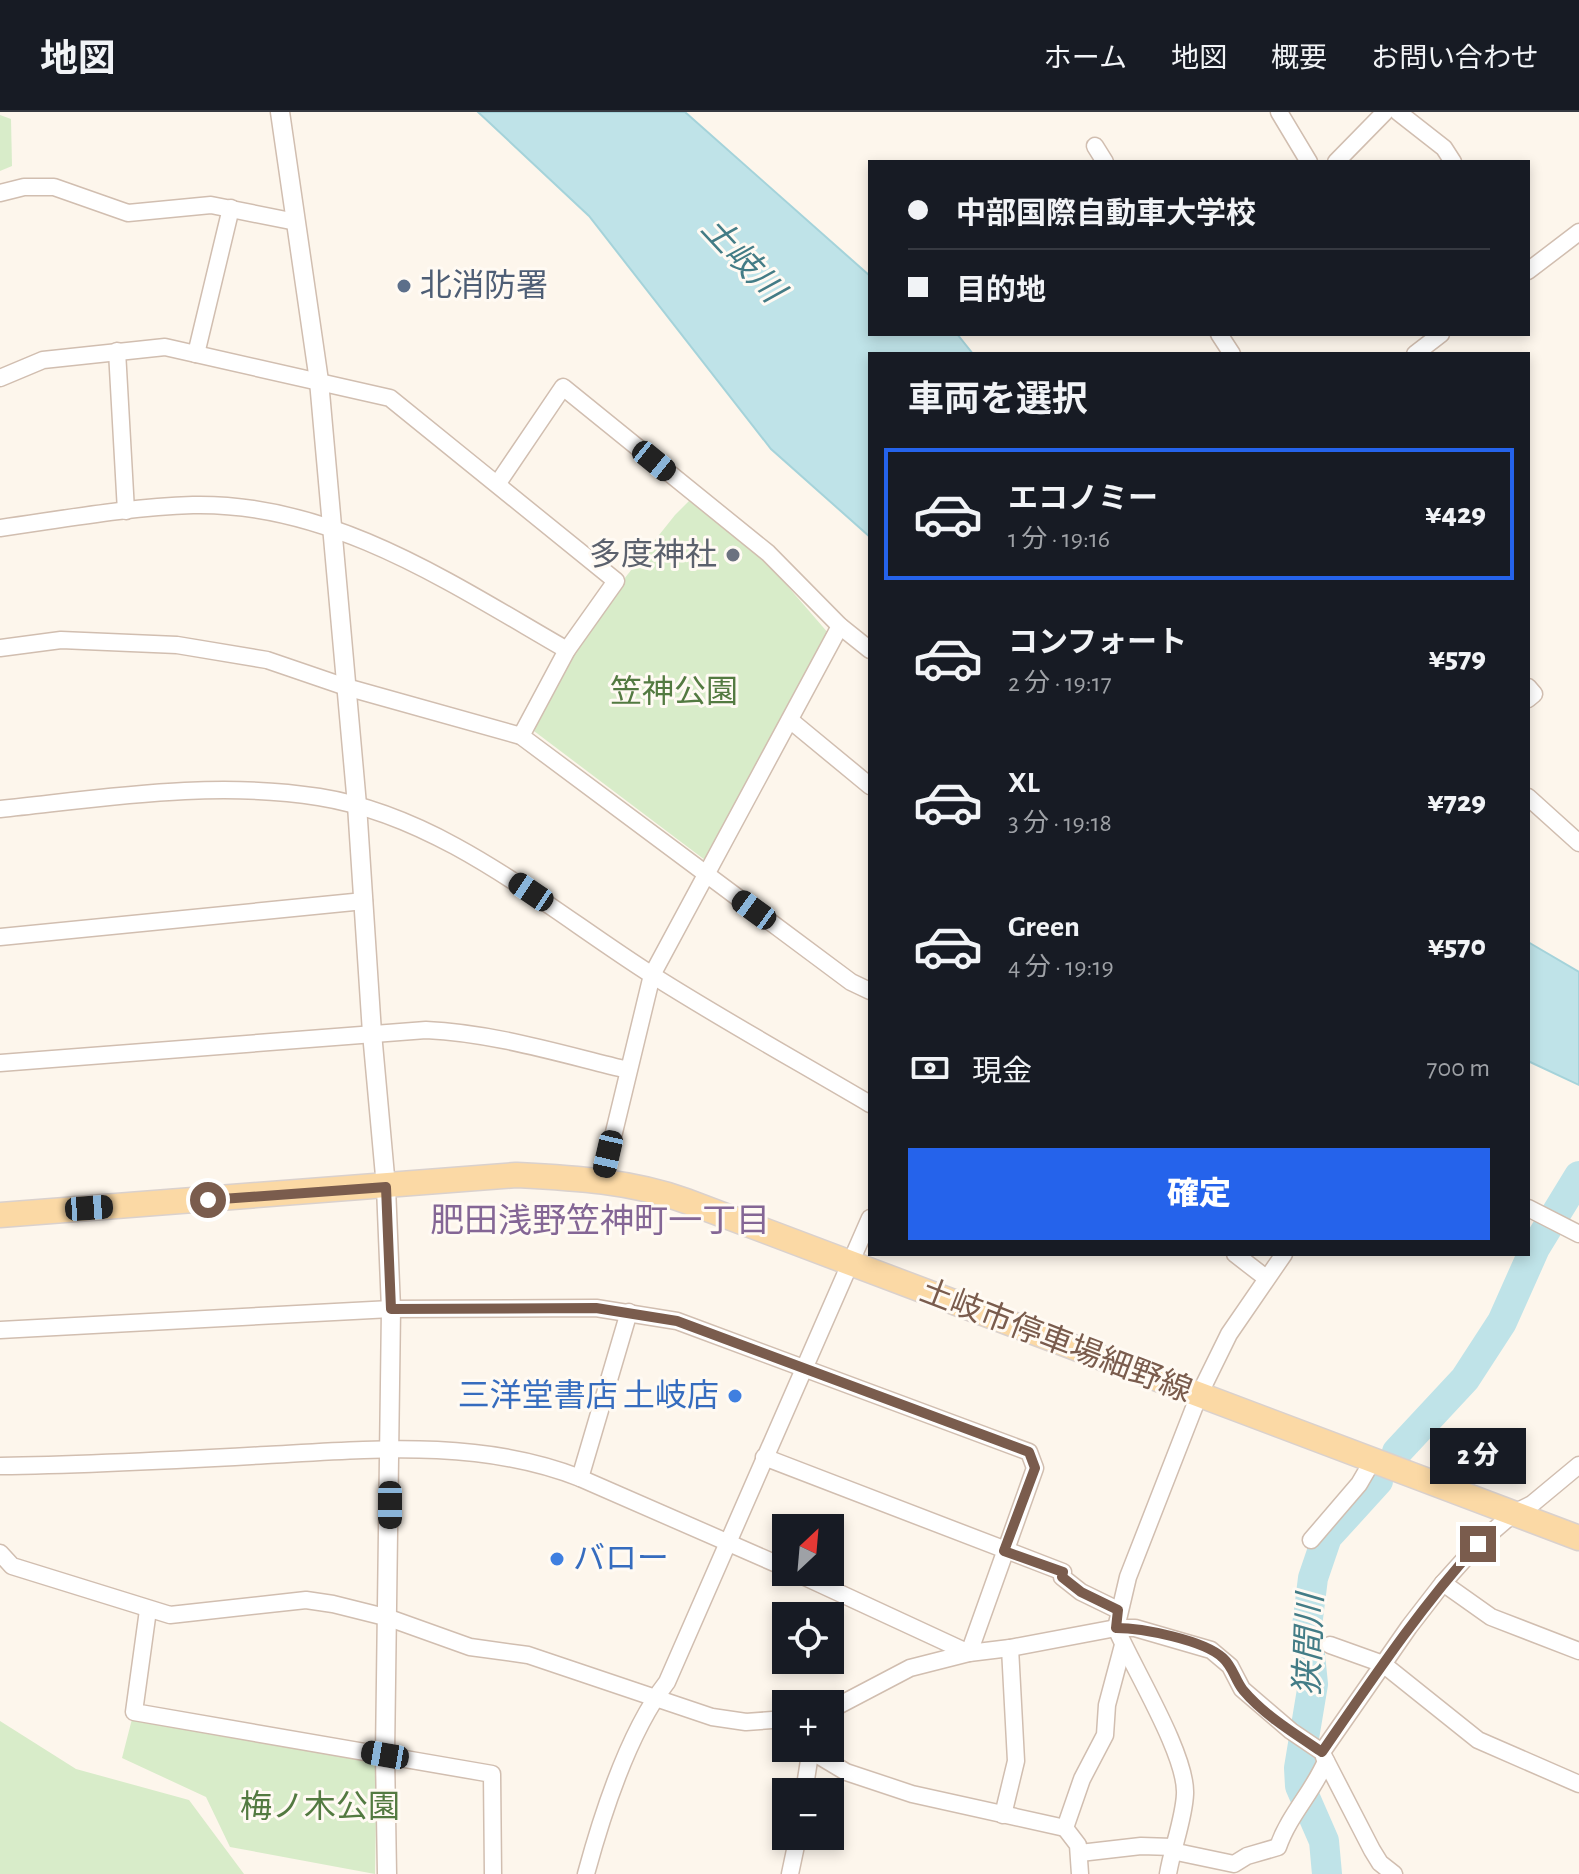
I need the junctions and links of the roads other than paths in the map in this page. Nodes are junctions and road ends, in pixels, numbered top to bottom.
1 (280, 112) edge
2 (1279, 112) edge
3 (1385, 112) edge
4 (1398, 112) edge
5 (1095, 146) dead end
6 (1104, 160) edge
7 (1308, 160) edge
8 (1338, 160) edge
9 (1452, 160) edge
10 (0, 193) edge
11 (231, 208) junction
12 (295, 216) junction
13 (1579, 232) edge
14 (1530, 269) edge
15 (1434, 336) edge
16 (117, 351) junction
17 (1417, 352) edge
18 (196, 354) junction
19 (0, 378) edge
20 (319, 381) junction
21 (498, 483) junction
22 (126, 511) junction
23 (332, 527) junction
24 (0, 528) edge
25 (840, 626) junction
26 (0, 648) edge
27 (868, 648) edge
28 (567, 650) junction
29 (346, 687) junction
30 (790, 720) junction
31 (521, 736) junction
32 (868, 784) edge
33 (1530, 799) edge
34 (357, 805) junction
35 (0, 809) edge
36 (1579, 843) edge
37 (706, 874) junction
38 (364, 901) junction
39 (0, 937) edge
40 (652, 975) junction
41 (868, 990) edge
42 (372, 1033) junction
43 (0, 1063) edge
44 (628, 1070) junction
45 (868, 1103) edge
46 (602, 1182) junction
47 (386, 1187) junction
48 (1530, 1209) edge
49 (0, 1215) edge
50 (868, 1222) edge
51 (1579, 1234) edge
52 (1238, 1256) edge
53 (1282, 1256) edge
54 (849, 1263) junction
55 (1266, 1278) junction
56 (391, 1309) junction
57 (629, 1312) junction
58 (0, 1330) edge
59 (803, 1367) junction
60 (1199, 1395) junction
61 (391, 1448) junction
62 (764, 1457) junction
63 (1373, 1460) junction
64 (1579, 1465) edge
65 (0, 1466) edge
66 (580, 1478) junction
67 (1514, 1513) junction
68 (1579, 1538) edge
69 (1311, 1540) dead end
70 (727, 1541) junction
71 (1004, 1551) junction
72 (0, 1553) edge
73 (772, 1562) edge
74 (1443, 1583) junction
75 (824, 1586) edge
76 (148, 1610) junction
77 (1118, 1610) junction
78 (389, 1618) junction
79 (1116, 1628) junction
80 (1123, 1645) junction
81 (1330, 1645) dead end
82 (1010, 1648) junction
83 (1579, 1651) edge
84 (969, 1653) junction
85 (1383, 1664) junction
86 (654, 1699) junction
87 (844, 1703) edge
88 (772, 1720) edge
89 (1320, 1753) junction
90 (385, 1755) junction
91 (830, 1762) edge
92 (1579, 1784) edge
93 (1003, 1815) junction
94 (1065, 1828) junction
95 (1172, 1849) junction
96 (795, 1850) edge
97 (1080, 1853) junction
98 (387, 1874) edge
99 (493, 1874) edge
100 (586, 1874) edge
101 (790, 1874) edge
102 (1080, 1874) edge
103 (1168, 1874) edge
104 (1394, 1874) edge

1 - 12 street
2 - 7 street
3 - 8 street
4 - 9 street
5 - 6 street
10 - 11 street
11 - 12 street
11 - 18 street
12 - 20 street
13 - 14 street
15 - 17 street
16 - 18 street
16 - 19 street
16 - 22 street
18 - 20 street
20 - 21 street
20 - 23 street
21 - 25 street
21 - 28 street
22 - 23 street
22 - 24 street
23 - 28 street
23 - 29 street
25 - 27 street
25 - 30 street
26 - 29 street
28 - 31 street
29 - 31 street
29 - 34 street
30 - 32 street
30 - 37 street
31 - 37 street
33 - 36 street
34 - 35 street
34 - 38 street
34 - 40 street
37 - 40 street
37 - 41 street
38 - 39 street
38 - 42 street
40 - 44 street
40 - 45 street
42 - 43 street
42 - 44 street
42 - 47 street
44 - 46 street
46 - 47 main road, 土岐市停車場細野線
46 - 54 main road, 土岐市停車場細野線
47 - 49 main road, 土岐市停車場細野線
47 - 56 street
48 - 51 street
50 - 54 street
52 - 55 street
53 - 55 street
54 - 59 street
54 - 60 main road, 土岐市停車場細野線
55 - 60 street
56 - 57 street
56 - 58 street
56 - 61 street
57 - 59 street
57 - 66 street
59 - 62 street
59 - 71 street
60 - 63 main road, 土岐市停車場細野線
60 - 77 street
61 - 65 street
61 - 66 street
61 - 78 street
62 - 70 street
62 - 71 street
63 - 67 main road, 土岐市停車場細野線
63 - 69 street
64 - 67 street
66 - 70 street
67 - 68 main road, 土岐市停車場細野線
67 - 74 street
70 - 73 street
70 - 86 street
71 - 77 street
71 - 84 street
72 - 76 street
74 - 83 street
74 - 85 street
75 - 84 street
76 - 78 street
76 - 90 street
77 - 79 street
78 - 86 street
78 - 90 street
79 - 80 street
79 - 82 street
79 - 89 street
80 - 94 street
80 - 95 street
81 - 85 street
82 - 84 street
82 - 93 street
84 - 87 street
85 - 89 street
85 - 92 street
86 - 88 street
86 - 100 street
89 - 95 street
89 - 104 street
90 - 98 street
90 - 99 street
91 - 93 street
93 - 94 street
94 - 97 street
95 - 97 street
95 - 103 street
96 - 101 street
97 - 102 street

